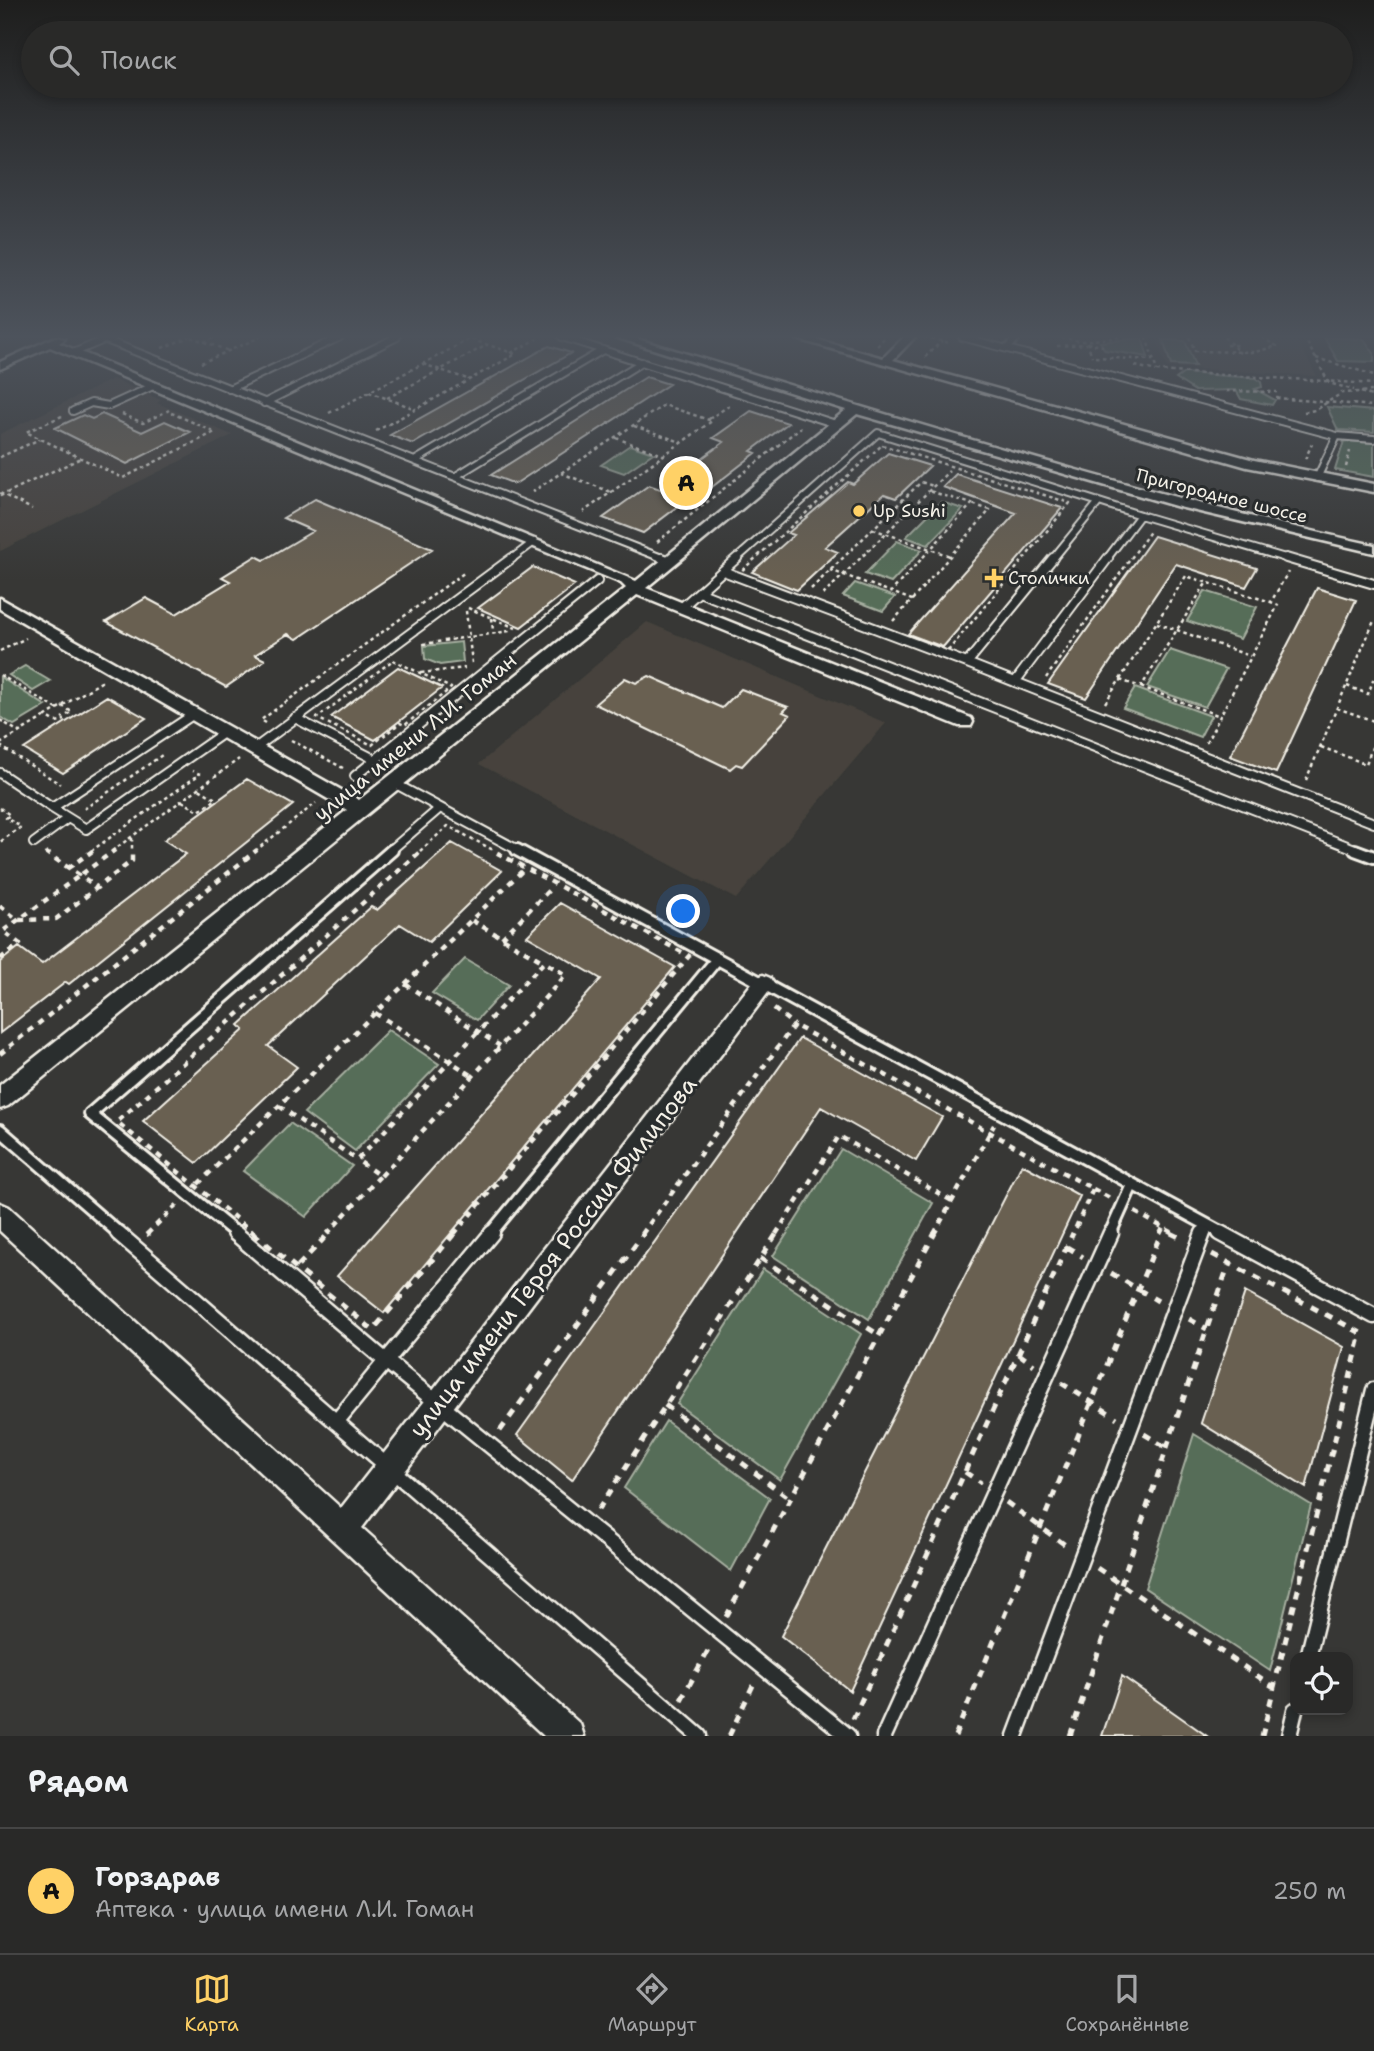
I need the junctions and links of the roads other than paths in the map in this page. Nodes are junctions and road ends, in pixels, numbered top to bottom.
1 (231, 418) edge
2 (304, 418) edge
3 (487, 418) edge
4 (551, 418) edge
5 (817, 418) edge
6 (843, 418) edge
7 (890, 418) edge
8 (1087, 418) edge
9 (1269, 418) edge
10 (836, 424) junction
11 (1337, 436) junction
12 (1374, 439) edge
13 (416, 460) junction
14 (456, 476) junction
15 (1317, 478) junction
16 (1374, 488) edge
17 (1099, 502) junction
18 (1139, 515) junction
19 (534, 542) junction
20 (1374, 549) edge
21 (670, 561) junction
22 (723, 571) junction
23 (597, 581) dead end
24 (1374, 584) edge
25 (636, 589) junction
26 (699, 592) junction
27 (0, 603) edge
28 (682, 607) junction
29 (967, 663) junction
30 (1015, 682) junction
31 (194, 714) junction
32 (295, 718) junction
33 (965, 722) dead end
34 (225, 732) junction
35 (247, 754) junction
36 (376, 760) junction
37 (0, 773) edge
38 (355, 776) dead end
39 (394, 783) junction
40 (52, 808) junction
41 (440, 808) junction
42 (360, 810) junction
43 (68, 818) junction
44 (1374, 823) edge
45 (34, 844) dead end
46 (1374, 857) edge
47 (717, 959) junction
48 (763, 984) junction
49 (0, 1099) edge
50 (0, 1130) edge
51 (1132, 1185) junction
52 (0, 1215) edge
53 (1206, 1224) junction
54 (1374, 1316) edge
55 (386, 1361) junction
56 (1374, 1390) edge
57 (440, 1404) junction
58 (336, 1422) junction
59 (390, 1468) junction
60 (343, 1529) junction
61 (1309, 1652) edge
62 (1294, 1715) edge
63 (568, 1736) edge
64 (699, 1736) edge
65 (848, 1736) edge
66 (884, 1736) edge
67 (1015, 1736) edge
68 (1289, 1736) edge

1 - 19 street
2 - 13 lane
3 - 13 lane
4 - 14 lane
5 - 10 lane
6 - 10 street, улица имени Л.И. Гоман
7 - 20 street, Пригородное шоссе
8 - 15 street, Пригородное шоссе
9 - 11 lane
10 - 21 street, улица имени Л.И. Гоман
11 - 12 lane
11 - 15 lane
13 - 14 lane
14 - 21 lane
15 - 16 street, Пригородное шоссе
17 - 18 lane
17 - 22 lane
17 - 29 lane
18 - 24 lane
18 - 30 lane
19 - 25 street
19 - 32 lane
21 - 25 street, улица имени Л.И. Гоман
22 - 26 lane
22 - 29 lane
23 - 36 lane
25 - 28 street
25 - 39 street, улица имени Л.И. Гоман
26 - 28 lane
26 - 46 lane
27 - 31 street
28 - 33 street
29 - 30 lane
30 - 44 lane
31 - 34 street
31 - 40 lane
32 - 35 lane
32 - 36 lane
34 - 35 street
34 - 43 lane
35 - 42 street
36 - 38 lane
37 - 40 lane
39 - 41 lane
39 - 42 street, улица имени Л.И. Гоман
40 - 43 lane
41 - 47 lane
41 - 55 lane
42 - 49 street, улица имени Л.И. Гоман
43 - 45 lane
47 - 48 lane
47 - 55 lane
48 - 51 lane
48 - 57 street, улица имени Героя России Филипова
50 - 58 lane
51 - 53 lane
51 - 66 lane
52 - 60 street
53 - 54 lane
53 - 67 lane
55 - 57 lane
55 - 58 lane
56 - 61 lane
57 - 59 street, улица имени Героя России Филипова
57 - 65 lane
58 - 59 lane
59 - 60 street, улица имени Героя России Филипова
59 - 64 lane
60 - 63 street
62 - 68 lane

